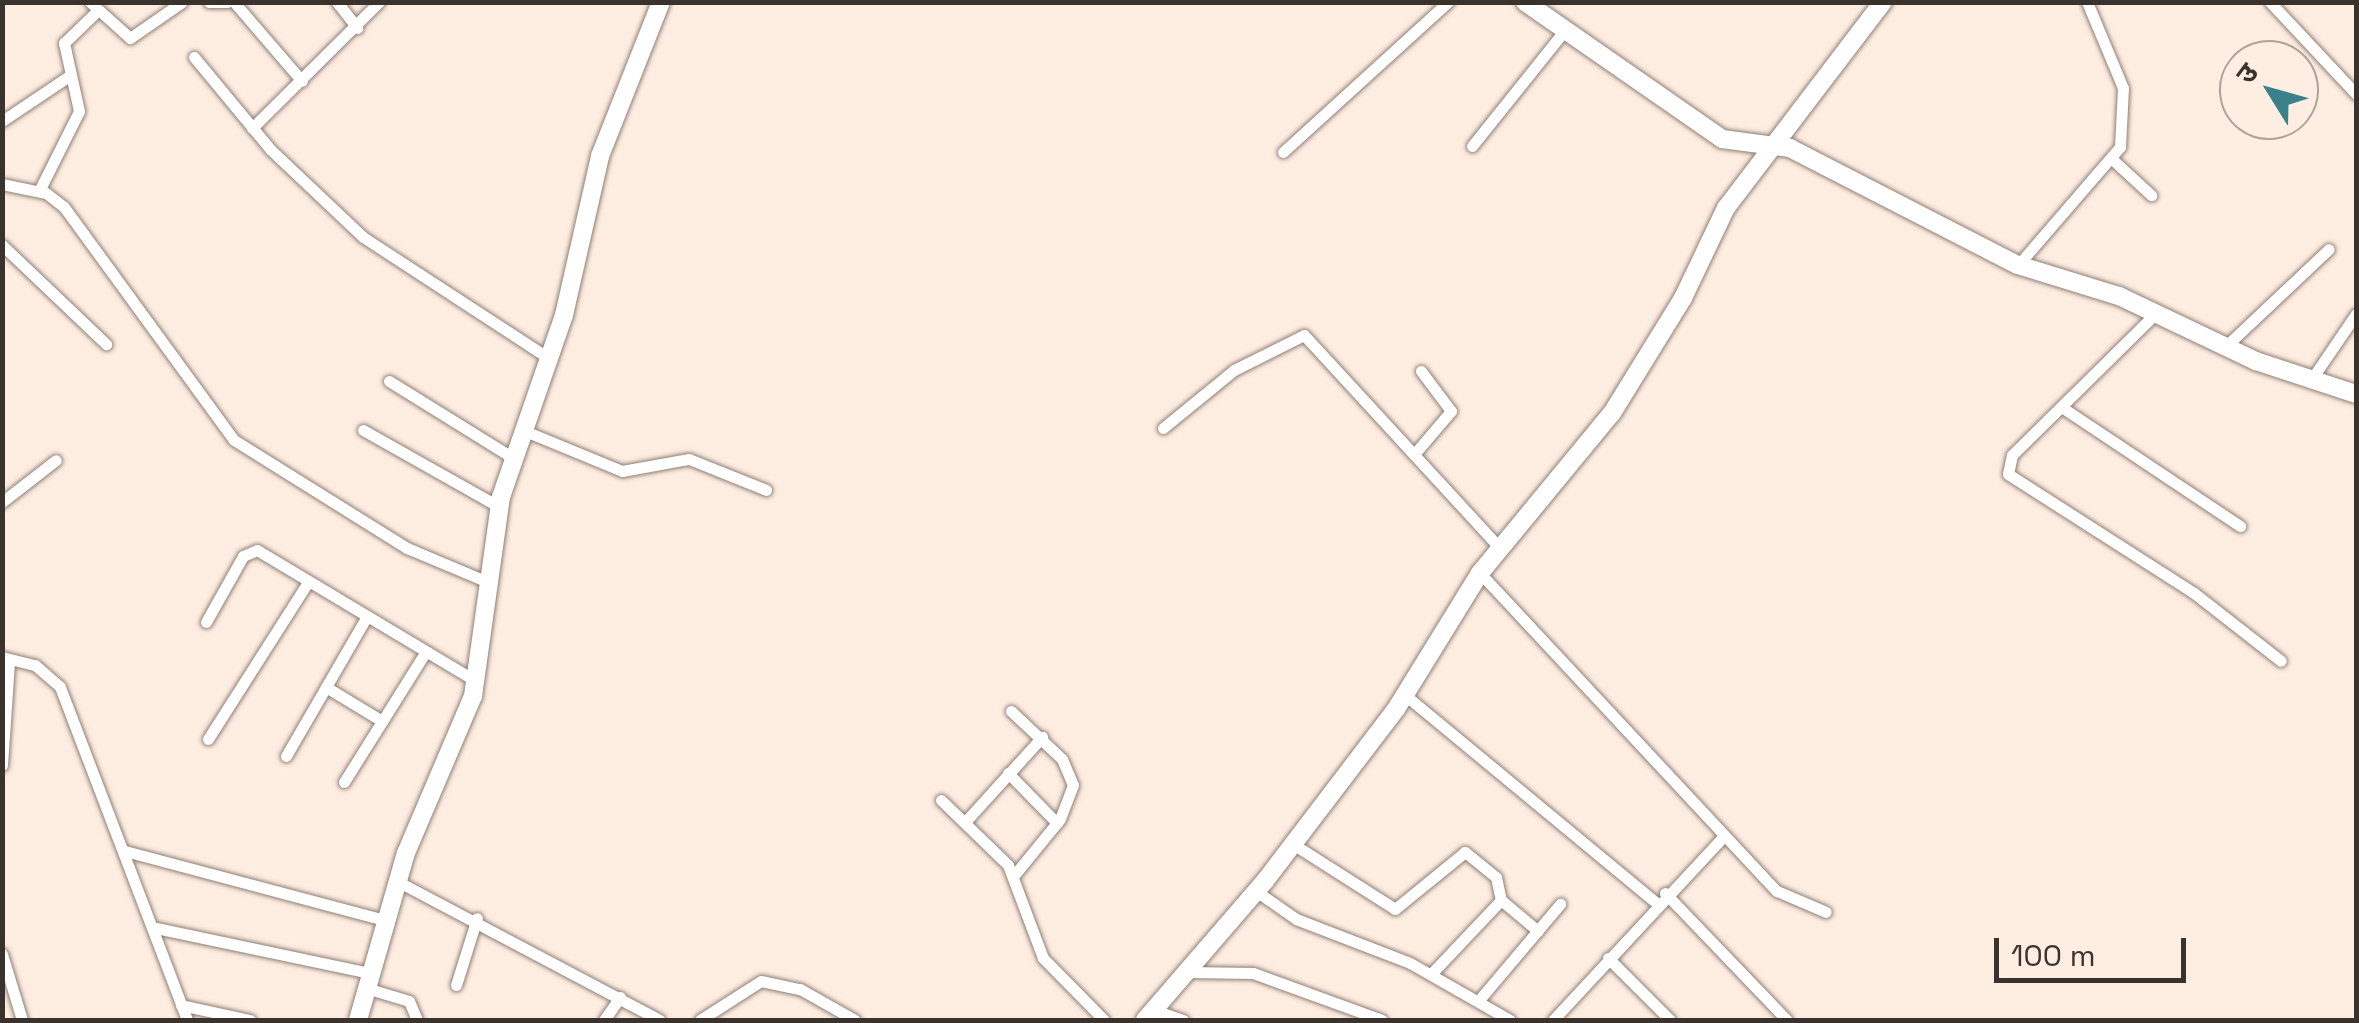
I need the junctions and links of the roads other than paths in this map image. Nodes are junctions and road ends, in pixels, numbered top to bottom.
1 (182, 2) edge
2 (208, 2) edge
3 (230, 2) edge
4 (337, 2) edge
5 (379, 2) edge
6 (662, 2) edge
7 (1448, 2) edge
8 (1525, 2) edge
9 (1883, 2) edge
10 (2087, 2) edge
11 (2270, 2) edge
12 (93, 7) edge
13 (357, 28) junction
14 (1564, 31) junction
15 (194, 57) dead end
16 (69, 76) junction
17 (302, 81) junction
18 (2356, 94) edge
19 (2, 121) edge
20 (252, 128) junction
21 (1776, 144) junction
22 (1472, 146) dead end
23 (1283, 152) dead end
24 (2113, 160) junction
25 (2, 184) edge
26 (39, 191) junction
27 (2151, 194) dead end
28 (2, 245) edge
29 (2330, 250) dead end
30 (2018, 264) junction
31 (2157, 311) junction
32 (2356, 314) edge
33 (106, 344) dead end
34 (2226, 346) junction
35 (550, 359) junction
36 (1421, 371) dead end
37 (2311, 380) junction
38 (389, 381) dead end
39 (2356, 394) edge
40 (2064, 408) junction
41 (1163, 428) dead end
42 (363, 430) dead end
43 (525, 432) junction
44 (1416, 452) junction
45 (515, 459) junction
46 (56, 460) dead end
47 (766, 490) dead end
48 (2, 502) edge
49 (498, 506) junction
50 (2240, 526) dead end
51 (1500, 548) junction
52 (1480, 573) junction
53 (308, 582) junction
54 (488, 582) junction
55 (366, 618) junction
56 (206, 622) dead end
57 (425, 653) junction
58 (6, 659) edge
59 (2281, 661) dead end
60 (476, 681) junction
61 (326, 687) junction
62 (1406, 694) junction
63 (1012, 711) dead end
64 (382, 721) junction
65 (1042, 737) junction
66 (208, 739) dead end
67 (286, 756) dead end
68 (2, 765) edge
69 (1008, 773) junction
70 (344, 782) dead end
71 (941, 800) dead end
72 (965, 822) junction
73 (1057, 823) junction
74 (1723, 837) junction
75 (1293, 844) junction
76 (125, 852) junction
77 (1014, 874) junction
78 (396, 881) junction
79 (1256, 891) junction
80 (1660, 898) junction
81 (1501, 900) junction
82 (1560, 904) dead end
83 (1826, 912) dead end
84 (477, 918) junction
85 (385, 920) junction
86 (156, 928) junction
87 (1538, 931) junction
88 (2, 954) edge
89 (1608, 958) junction
90 (1187, 972) junction
91 (1431, 974) junction
92 (368, 980) junction
93 (456, 985) dead end
94 (8, 994) edge
95 (620, 997) junction
96 (1479, 1000) junction
97 (180, 1005) junction
98 (1150, 1015) edge
99 (22, 1020) edge
100 (186, 1020) edge
101 (250, 1020) edge
102 (358, 1020) edge
103 (417, 1020) edge
104 (604, 1020) edge
105 (657, 1020) edge
106 (700, 1020) edge
107 (855, 1020) edge
108 (1104, 1020) edge
109 (1183, 1020) edge
110 (1382, 1020) edge
111 (1510, 1020) edge
112 (1553, 1020) edge
113 (1670, 1020) edge
114 (1787, 1020) edge

1 - 12 street
2 - 3 street
3 - 17 street
4 - 13 street
5 - 13 street
6 - 35 street
7 - 23 street
8 - 14 street
9 - 21 street
10 - 24 street
11 - 18 street
12 - 16 street
13 - 17 street
14 - 21 street
14 - 22 street
15 - 20 street
16 - 19 street
16 - 26 street
17 - 20 street
20 - 35 street
21 - 30 street
21 - 51 street
24 - 27 street
24 - 30 street
25 - 26 street
26 - 54 street
28 - 33 street
29 - 34 street
30 - 31 street
31 - 34 street
31 - 40 street
32 - 37 street
34 - 37 street
35 - 43 street
36 - 44 street
37 - 39 street
38 - 45 street
40 - 50 street
40 - 59 street
41 - 44 street
42 - 49 street
43 - 45 street
43 - 47 street
44 - 51 street
45 - 49 street
46 - 48 street
49 - 54 street
51 - 52 street
52 - 62 street
52 - 74 street
53 - 55 street
53 - 56 street
53 - 66 street
54 - 60 street
55 - 57 street
55 - 61 street
57 - 60 street
57 - 64 street
58 - 68 street
58 - 76 street
60 - 78 street
61 - 64 street
61 - 67 street
62 - 75 street
62 - 80 street
63 - 65 street
64 - 70 street
65 - 69 street
65 - 73 street
69 - 72 street
69 - 73 street
71 - 72 street
72 - 77 street
73 - 77 street
74 - 80 street
74 - 83 street
75 - 79 street
75 - 81 street
76 - 85 street
76 - 86 street
77 - 108 street
78 - 84 street
78 - 85 street
79 - 90 street
79 - 91 street
80 - 89 street
80 - 114 street
81 - 87 street
81 - 91 street
82 - 87 street
84 - 93 street
84 - 95 street
85 - 92 street
86 - 92 street
86 - 97 street
87 - 96 street
88 - 94 street
89 - 112 street
89 - 113 street
90 - 98 street
90 - 110 street
91 - 96 street
92 - 102 street
92 - 103 street
94 - 99 street
95 - 104 street
95 - 105 street
96 - 111 street
97 - 100 street
97 - 101 street
98 - 109 street
106 - 107 street

